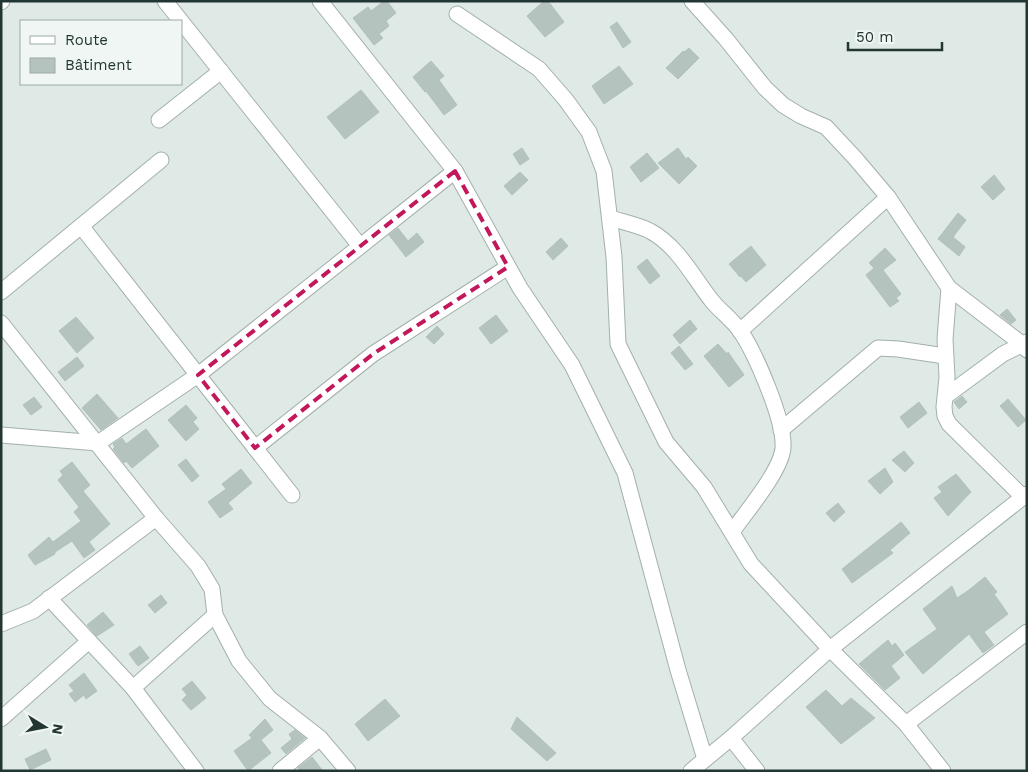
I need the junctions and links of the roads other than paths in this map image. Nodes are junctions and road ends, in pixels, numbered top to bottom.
1 (165, 1) edge
2 (320, 1) edge
3 (692, 1) edge
4 (457, 14) dead end
5 (180, 20) edge
6 (182, 22) edge
7 (221, 71) junction
8 (159, 120) dead end
9 (161, 160) dead end
10 (455, 171) junction
11 (888, 197) junction
12 (610, 218) junction
13 (81, 226) junction
14 (360, 246) junction
15 (508, 267) junction
16 (948, 288) junction
17 (1, 292) edge
18 (1, 323) edge
19 (740, 331) junction
20 (1025, 345) edge
21 (946, 356) junction
22 (198, 375) junction
23 (946, 396) junction
24 (781, 430) junction
25 (1, 435) edge
26 (98, 443) junction
27 (256, 448) junction
28 (292, 495) dead end
29 (1025, 495) edge
30 (156, 518) junction
31 (732, 532) junction
32 (50, 598) junction
33 (215, 615) junction
34 (1, 624) edge
35 (1027, 632) edge
36 (89, 641) junction
37 (830, 649) junction
38 (133, 688) junction
39 (1, 719) edge
40 (906, 724) junction
41 (320, 738) junction
42 (732, 738) junction
43 (705, 759) junction
44 (196, 771) edge
45 (280, 771) edge
46 (348, 771) edge
47 (691, 771) edge
48 (757, 771) edge
49 (943, 771) edge

1 - 5 street
2 - 10 street
3 - 11 street
4 - 12 street
6 - 7 street
7 - 8 street
7 - 14 street
9 - 13 street
10 - 14 street
10 - 15 street
11 - 16 street
11 - 19 street
12 - 19 street
12 - 31 street
13 - 17 street
13 - 22 street
14 - 22 street
15 - 27 street
15 - 43 street
16 - 20 street
16 - 21 street
18 - 26 street
19 - 24 street
20 - 23 street
21 - 23 street
21 - 24 street
22 - 26 street
22 - 27 street
23 - 29 street
24 - 31 street
25 - 26 street
26 - 30 street
27 - 28 street
29 - 37 street
30 - 32 street
30 - 33 street
31 - 37 street
32 - 34 street
32 - 36 street
33 - 38 street
33 - 41 street
35 - 40 street
36 - 38 street
36 - 39 street
37 - 40 street
37 - 42 street
38 - 44 street
40 - 49 street
41 - 45 street
41 - 46 street
42 - 43 street
42 - 48 street
43 - 47 street

